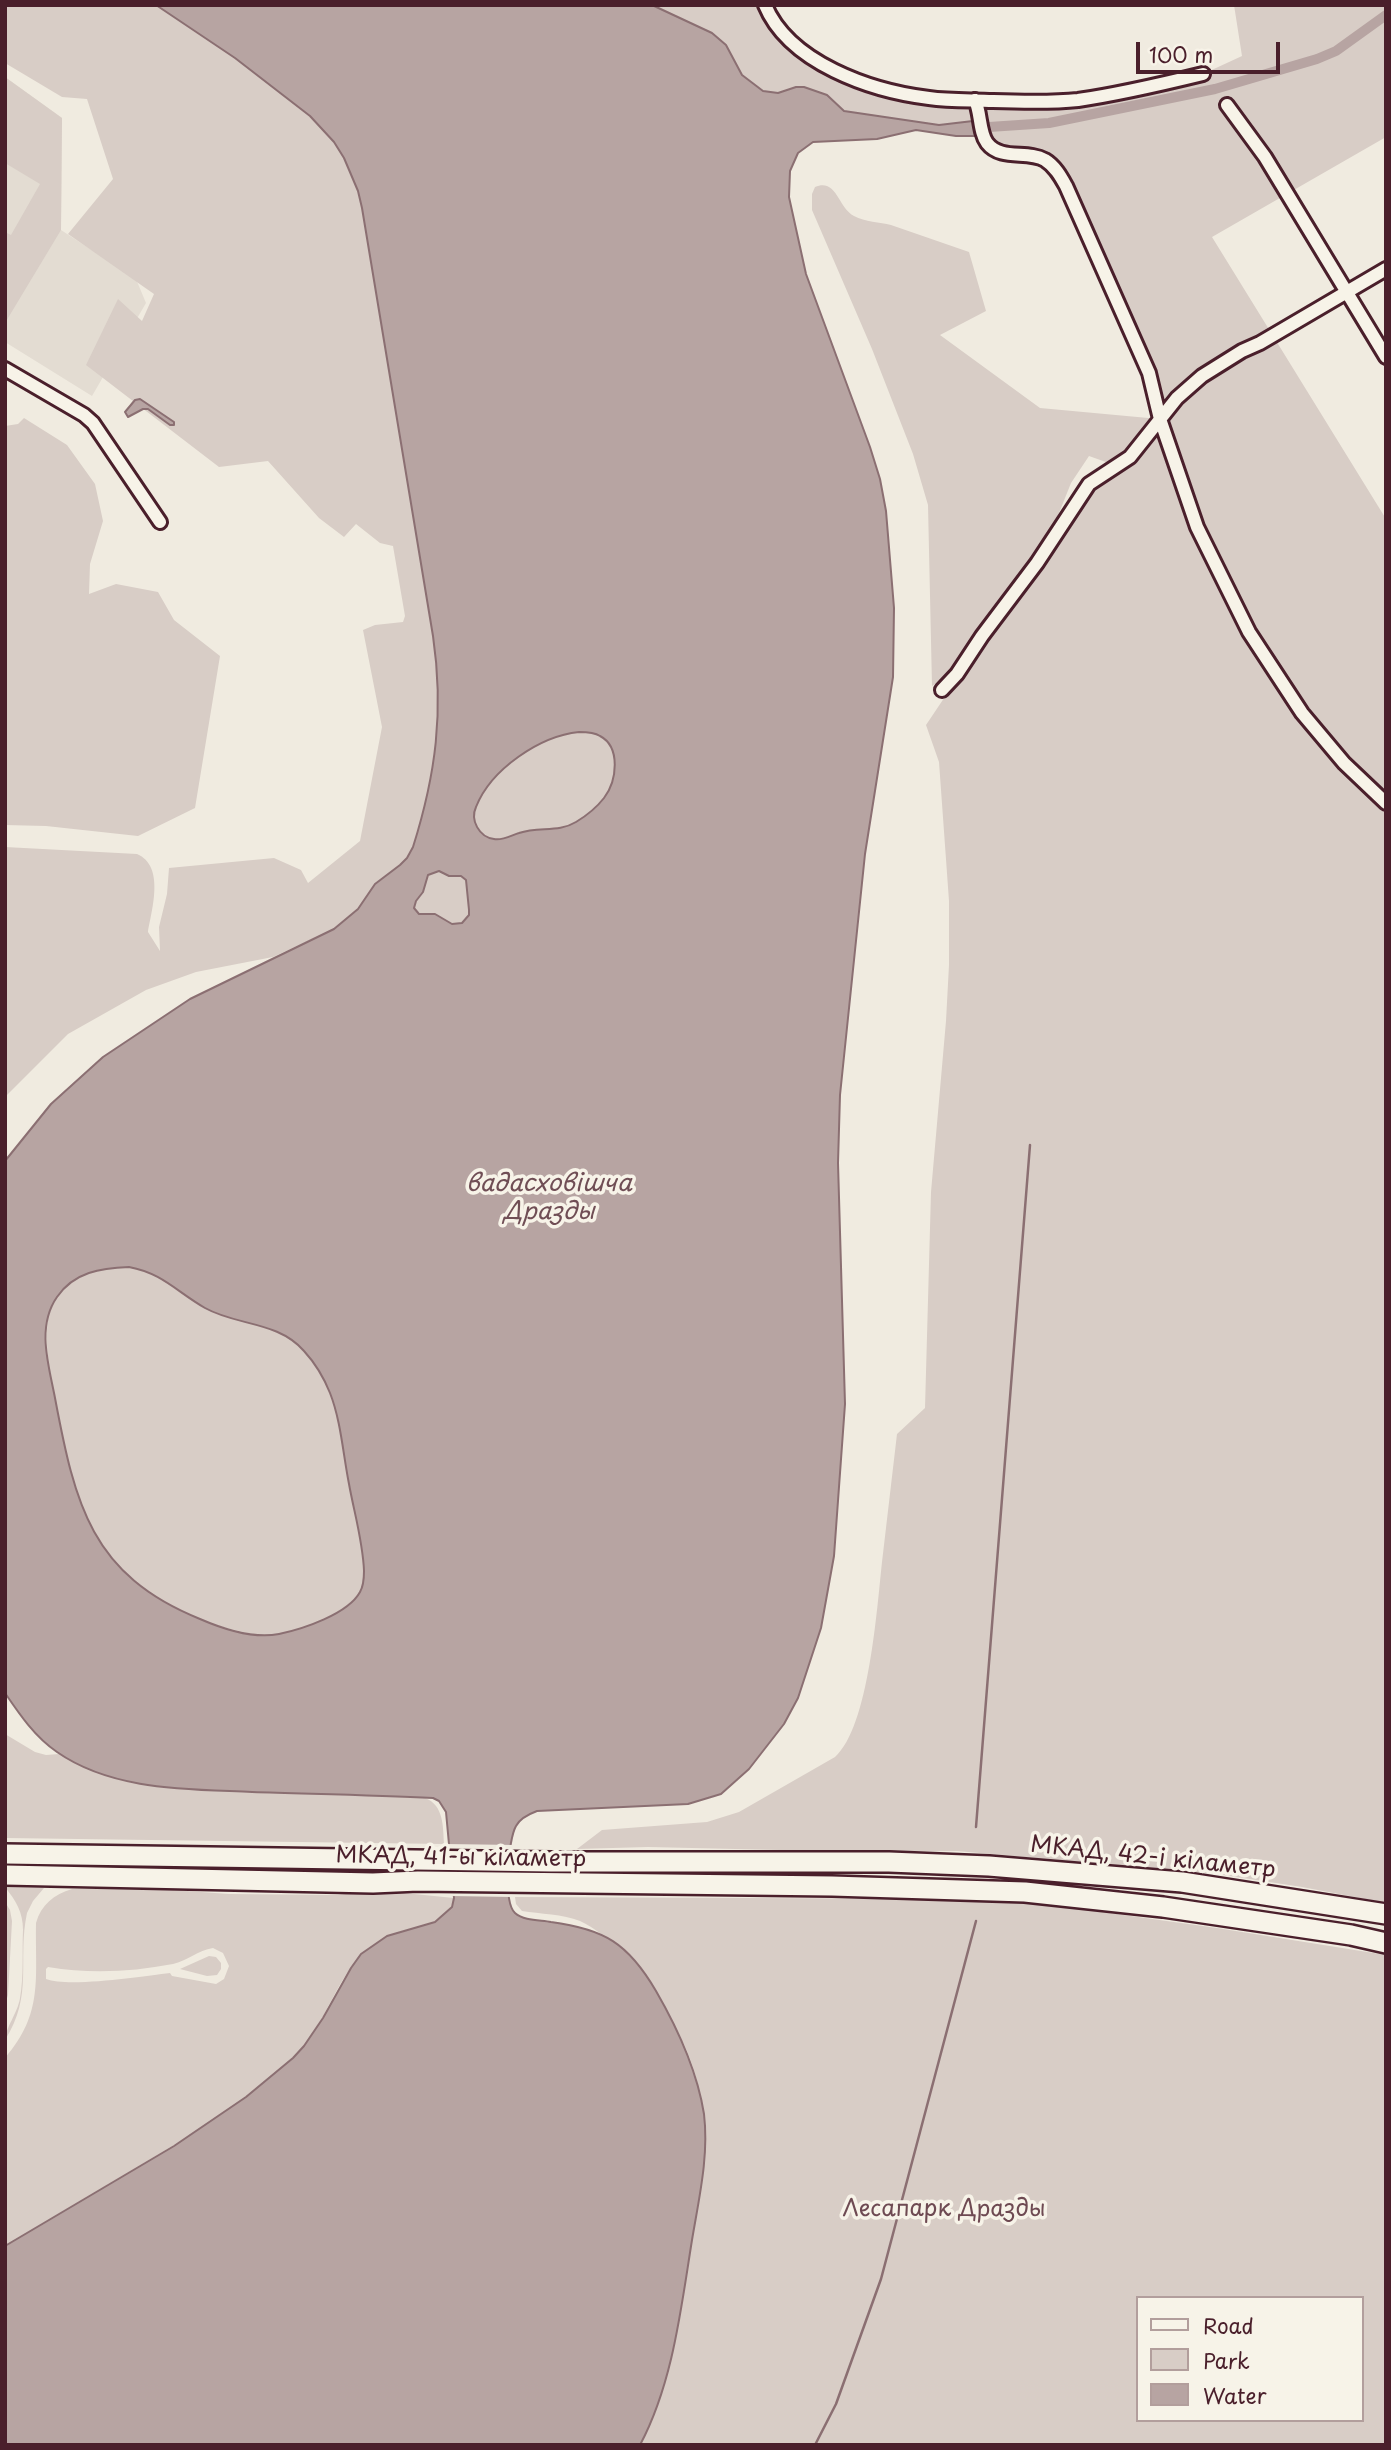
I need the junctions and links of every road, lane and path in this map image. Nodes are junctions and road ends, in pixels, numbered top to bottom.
1 (765, 5) edge
2 (1203, 74) dead end
3 (977, 104) junction
4 (1227, 105) dead end
5 (1386, 269) edge
6 (1345, 293) junction
7 (1386, 357) edge
8 (5, 369) edge
9 (1160, 419) junction
10 (160, 522) dead end
11 (942, 690) dead end
12 (1386, 803) edge
13 (5, 1854) edge
14 (914, 1863) joint
15 (5, 1875) edge
16 (916, 1888) joint
17 (1386, 1913) edge
18 (1386, 1943) edge

1 - 3 street
2 - 3 street
3 - 9 street
4 - 6 street
5 - 6 street
6 - 7 street
6 - 9 street
8 - 10 street
9 - 11 street
9 - 12 street
13 - 14 highway, МКАД, 41-ы кіламетр
14 - 17 highway, МКАД, 42-і кіламетр
15 - 16 highway, МКАД, 41-ы кіламетр
16 - 18 highway, МКАД, 42-і кіламетр

